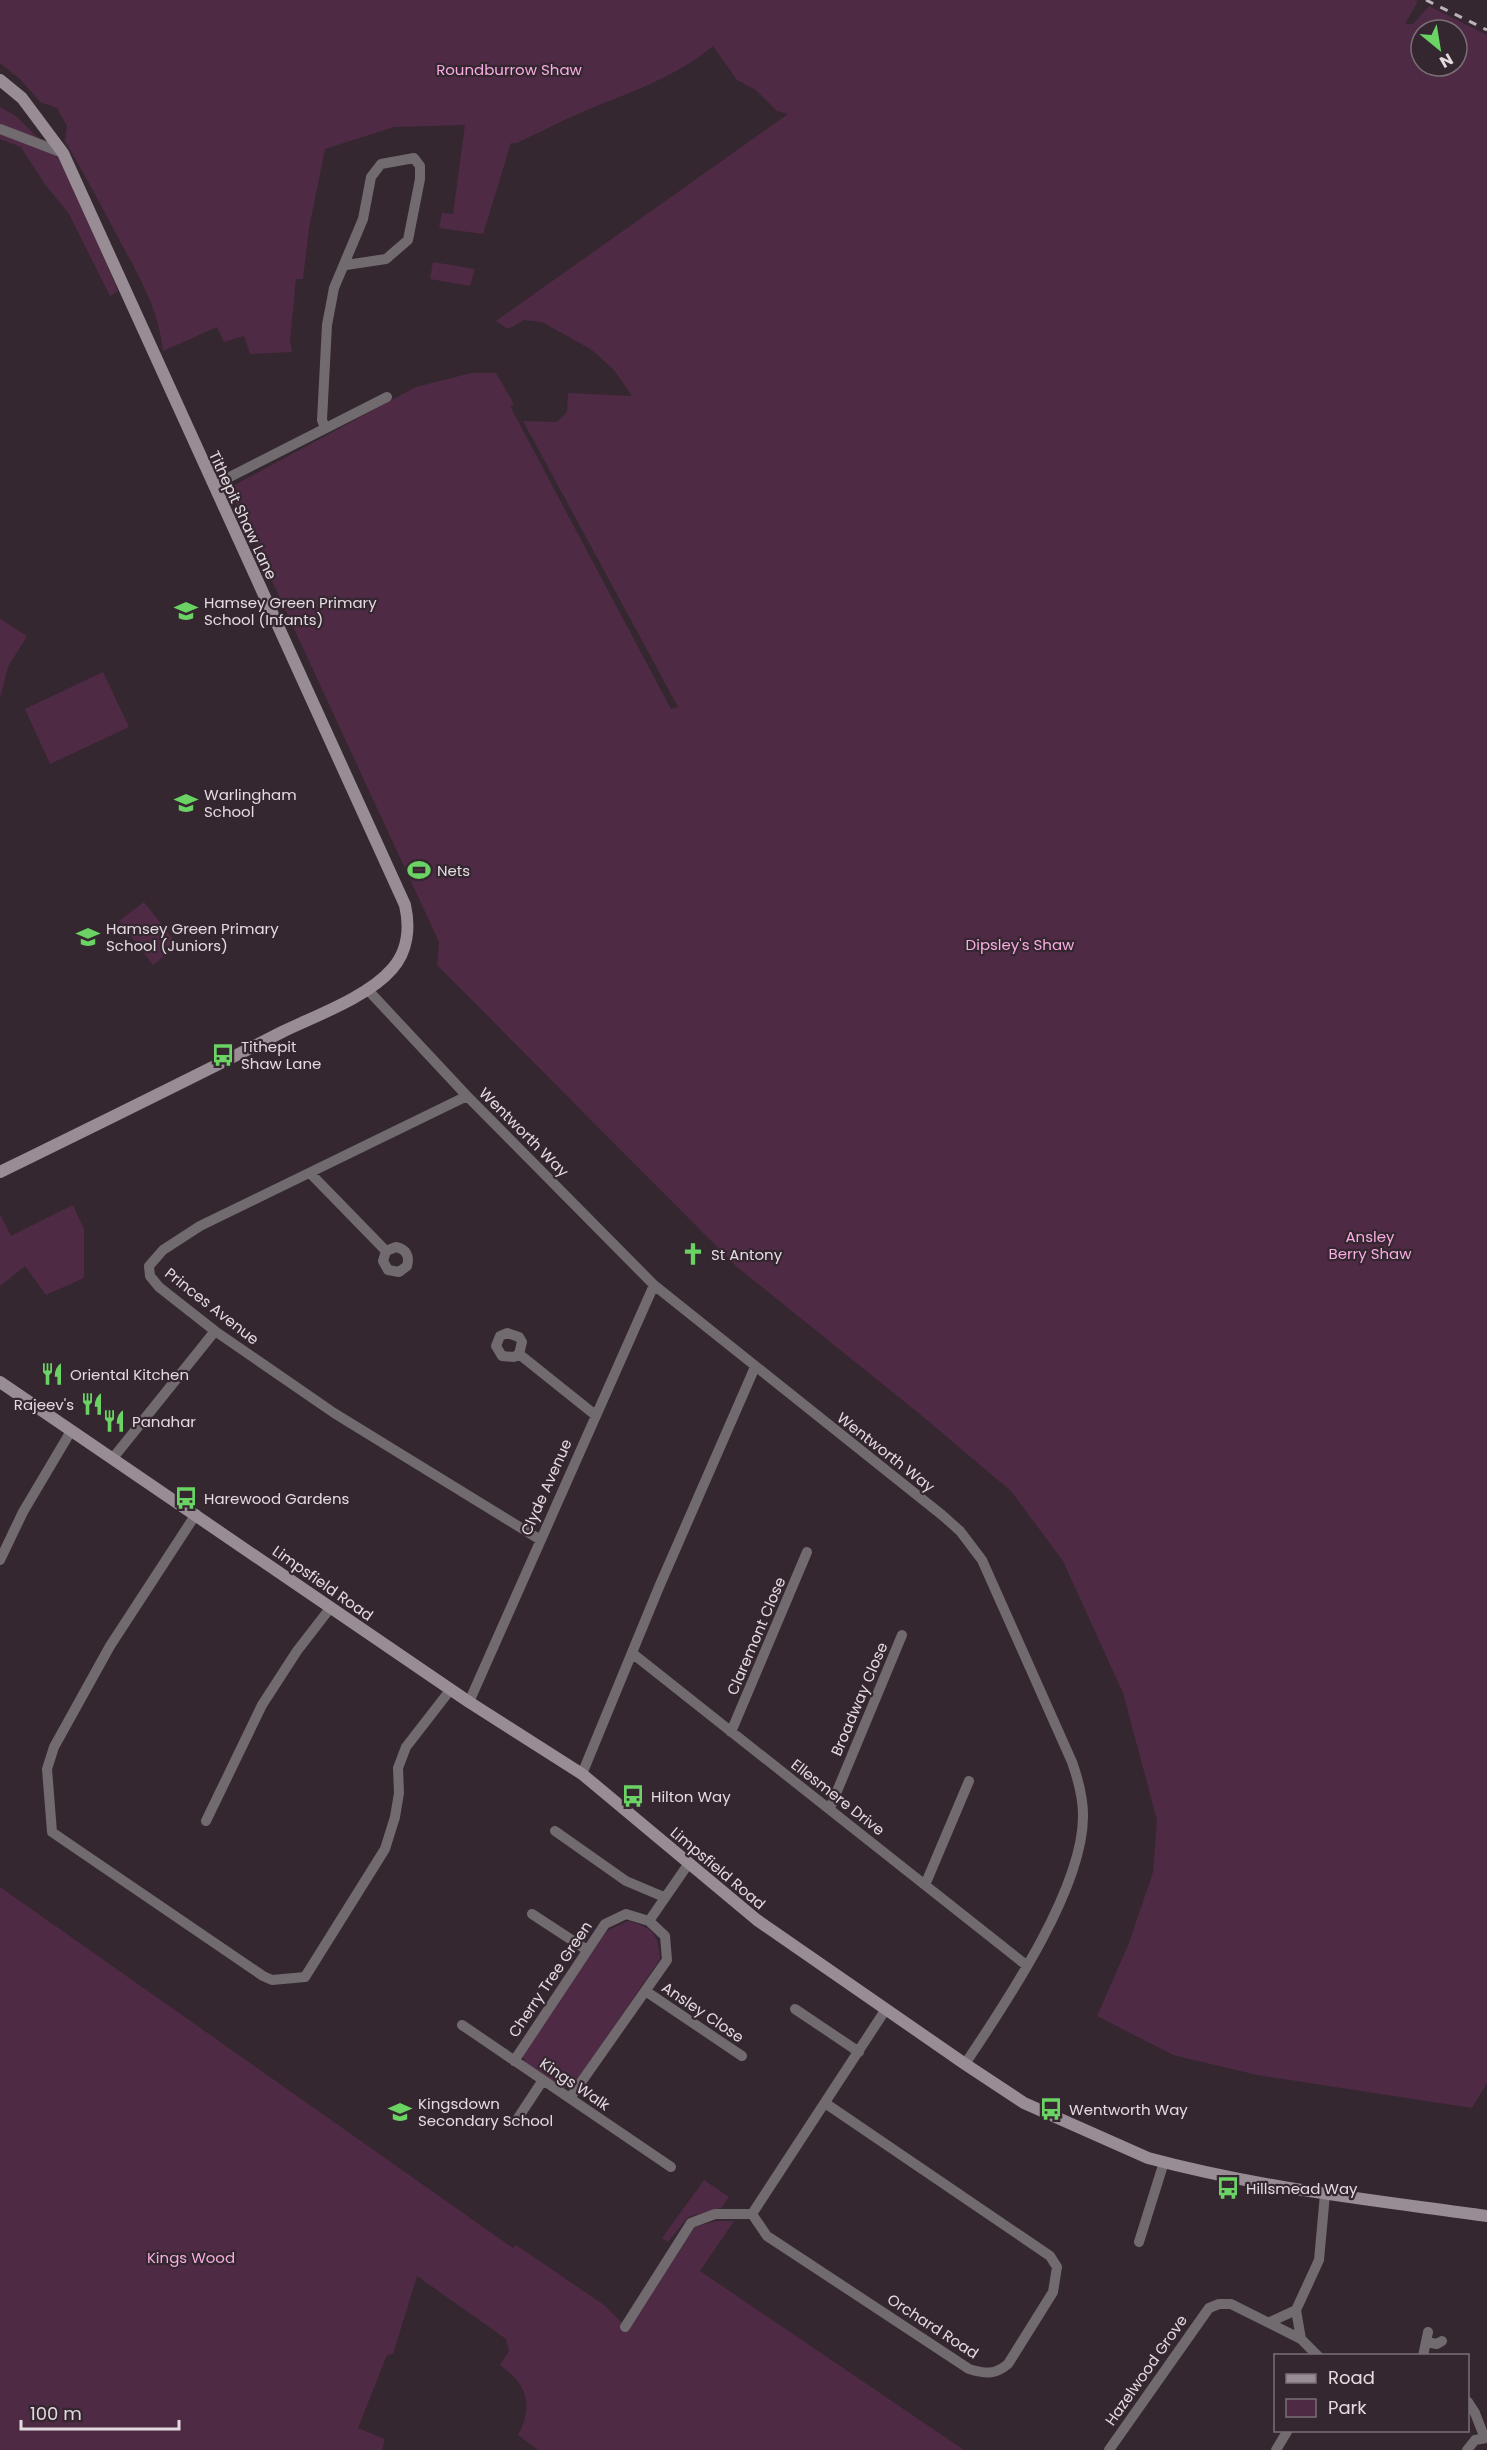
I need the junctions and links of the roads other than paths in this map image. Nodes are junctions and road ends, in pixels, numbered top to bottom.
1 (0, 80) edge
2 (0, 129) edge
3 (63, 153) junction
4 (346, 265) junction
5 (387, 397) dead end
6 (325, 428) junction
7 (214, 485) junction
8 (367, 989) junction
9 (467, 1096) junction
10 (0, 1172) edge
11 (311, 1174) junction
12 (386, 1251) dead end
13 (654, 1285) junction
14 (215, 1331) junction
15 (519, 1354) dead end
16 (755, 1367) junction
17 (0, 1382) edge
18 (594, 1413) junction
19 (71, 1431) junction
20 (113, 1458) junction
21 (196, 1514) junction
22 (539, 1539) junction
23 (807, 1552) dead end
24 (0, 1560) edge
25 (331, 1607) junction
26 (902, 1635) dead end
27 (632, 1653) junction
28 (451, 1689) junction
29 (469, 1702) junction
30 (731, 1732) junction
31 (582, 1773) junction
32 (969, 1781) dead end
33 (830, 1808) junction
34 (206, 1821) dead end
35 (564, 1831) dead end
36 (689, 1863) junction
37 (926, 1885) junction
38 (664, 1897) junction
39 (532, 1914) dead end
40 (649, 1921) junction
41 (587, 1950) junction
42 (1026, 1965) junction
43 (646, 1992) junction
44 (795, 2009) dead end
45 (886, 2009) junction
46 (462, 2025) dead end
47 (859, 2052) junction
48 (742, 2056) dead end
49 (514, 2061) junction
50 (965, 2064) junction
51 (543, 2080) junction
52 (570, 2098) junction
53 (825, 2103) junction
54 (518, 2118) dead end
55 (1164, 2162) junction
56 (671, 2167) dead end
57 (1324, 2194) junction
58 (752, 2214) junction
59 (1487, 2216) edge
60 (1139, 2242) dead end
61 (1296, 2310) junction
62 (1270, 2322) junction
63 (625, 2327) dead end
64 (1301, 2339) junction
65 (1442, 2341) dead end
66 (1317, 2354) edge
67 (1423, 2354) edge
68 (1469, 2405) edge
69 (1287, 2432) edge
70 (1485, 2437) edge
71 (1109, 2450) edge
72 (1276, 2450) edge
73 (1467, 2450) edge

1 - 3 main road, Tithepit Shaw Lane
2 - 3 street
3 - 7 main road, Tithepit Shaw Lane
4 - 4 street
4 - 6 street
5 - 6 street
6 - 7 street
7 - 8 main road, Tithepit Shaw Lane
8 - 9 street, Wentworth Way
8 - 10 main road, Tithepit Shaw Lane
9 - 11 street, Princes Avenue
9 - 13 street, Wentworth Way
11 - 12 street
11 - 14 street, Princes Avenue
13 - 16 street, Wentworth Way
13 - 18 street, Clyde Avenue
14 - 20 street
14 - 22 street, Princes Avenue
15 - 18 street
16 - 27 street
16 - 42 street, Wentworth Way
17 - 19 main road, Limpsfield Road
18 - 22 street, Clyde Avenue
19 - 20 main road, Limpsfield Road
19 - 24 street
20 - 21 main road, Limpsfield Road
21 - 25 main road, Limpsfield Road
21 - 28 street
22 - 29 street, Clyde Avenue
23 - 30 street, Claremont Close
25 - 28 main road, Limpsfield Road
25 - 34 street
26 - 33 street, Broadway Close
27 - 30 street, Ellesmere Drive
27 - 31 street
28 - 29 main road, Limpsfield Road
29 - 31 main road, Limpsfield Road
30 - 33 street, Ellesmere Drive
31 - 36 main road, Limpsfield Road
32 - 37 street
33 - 37 street, Ellesmere Drive
35 - 38 street
36 - 38 street
36 - 45 main road, Limpsfield Road
37 - 42 street, Ellesmere Drive
38 - 40 street
39 - 41 street
40 - 41 street, Cherry Tree Green
40 - 43 street
41 - 49 street, Cherry Tree Green
42 - 50 street, Wentworth Way
43 - 48 street, Ansley Close
43 - 52 street
44 - 47 street
45 - 47 street
45 - 50 main road, Limpsfield Road
46 - 49 street, Kings Walk
47 - 53 street
49 - 51 street, Kings Walk
50 - 55 main road, Limpsfield Road
51 - 52 street, Kings Walk
51 - 54 street
52 - 56 street, Kings Walk
53 - 58 street
53 - 58 street, Orchard Road
55 - 57 main road, Limpsfield Road
55 - 60 street
57 - 59 main road, Limpsfield Road
57 - 61 street
58 - 63 street
61 - 62 street
61 - 64 street
62 - 64 street
62 - 71 street, Hazelwood Grove
64 - 66 street
65 - 67 street
68 - 70 street
69 - 72 street
70 - 73 street

